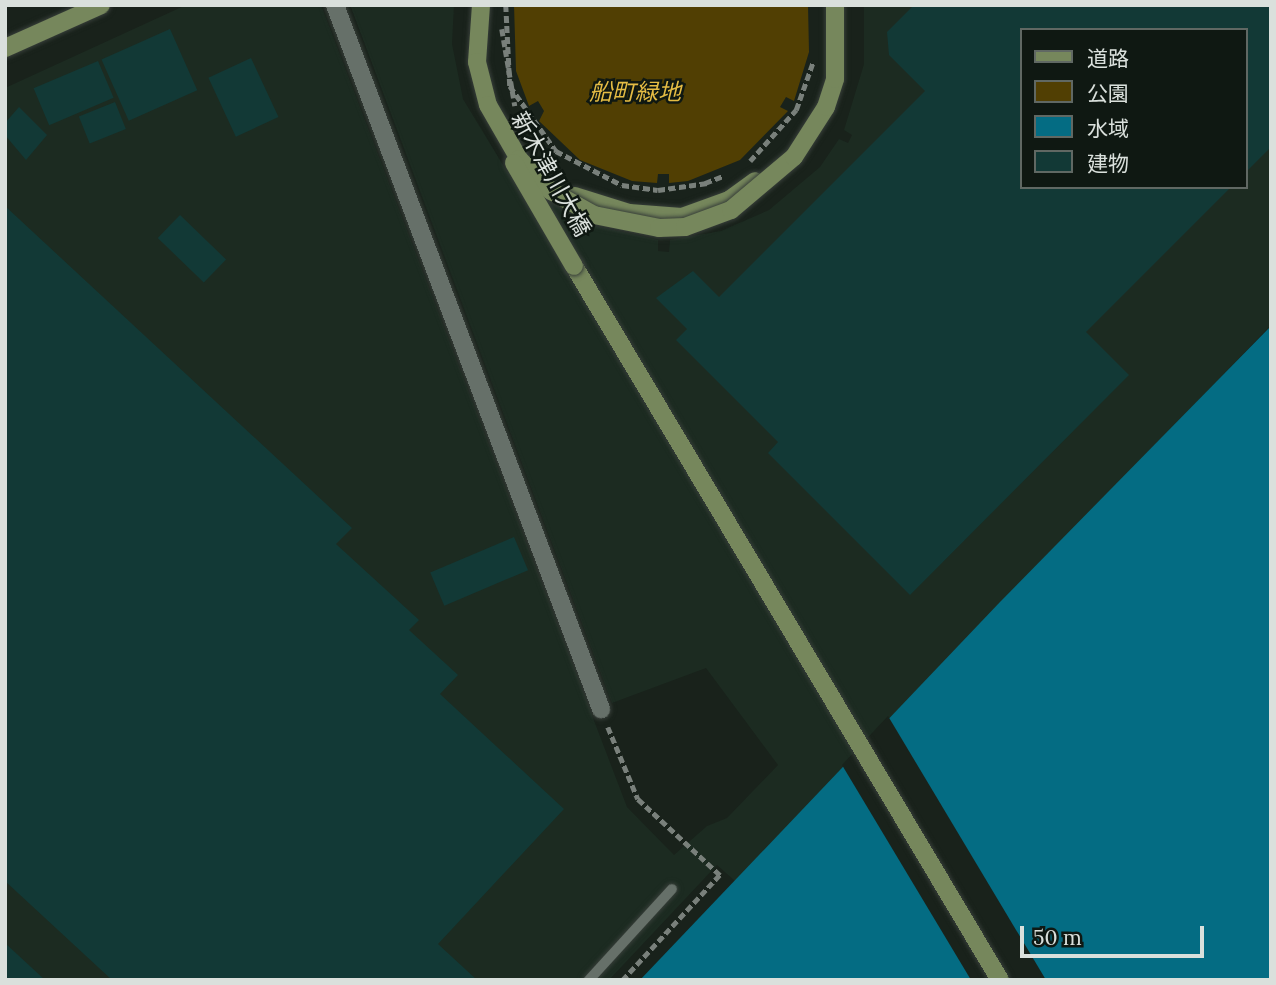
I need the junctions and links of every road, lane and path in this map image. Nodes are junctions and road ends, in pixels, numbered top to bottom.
1 (101, 5) edge
2 (335, 5) edge
3 (479, 5) edge
4 (506, 5) edge
5 (834, 5) edge
6 (7, 43) edge
7 (813, 52) dead end
8 (516, 112) dead end
9 (741, 166) dead end
10 (676, 188) dead end
11 (601, 709) dead end
12 (615, 745) dead end
13 (672, 889) dead end
14 (589, 980) edge
15 (624, 980) edge
16 (1000, 980) edge

1 - 6 street
2 - 11 street
3 - 5 street, 新木津川大橋, bridge
3 - 5 street, 新木津川大橋, bridge
3 - 16 street, 新木津川大橋, bridge
4 - 8 path, bridge
4 - 10 path, bridge
7 - 9 path
12 - 15 path
13 - 14 lane

